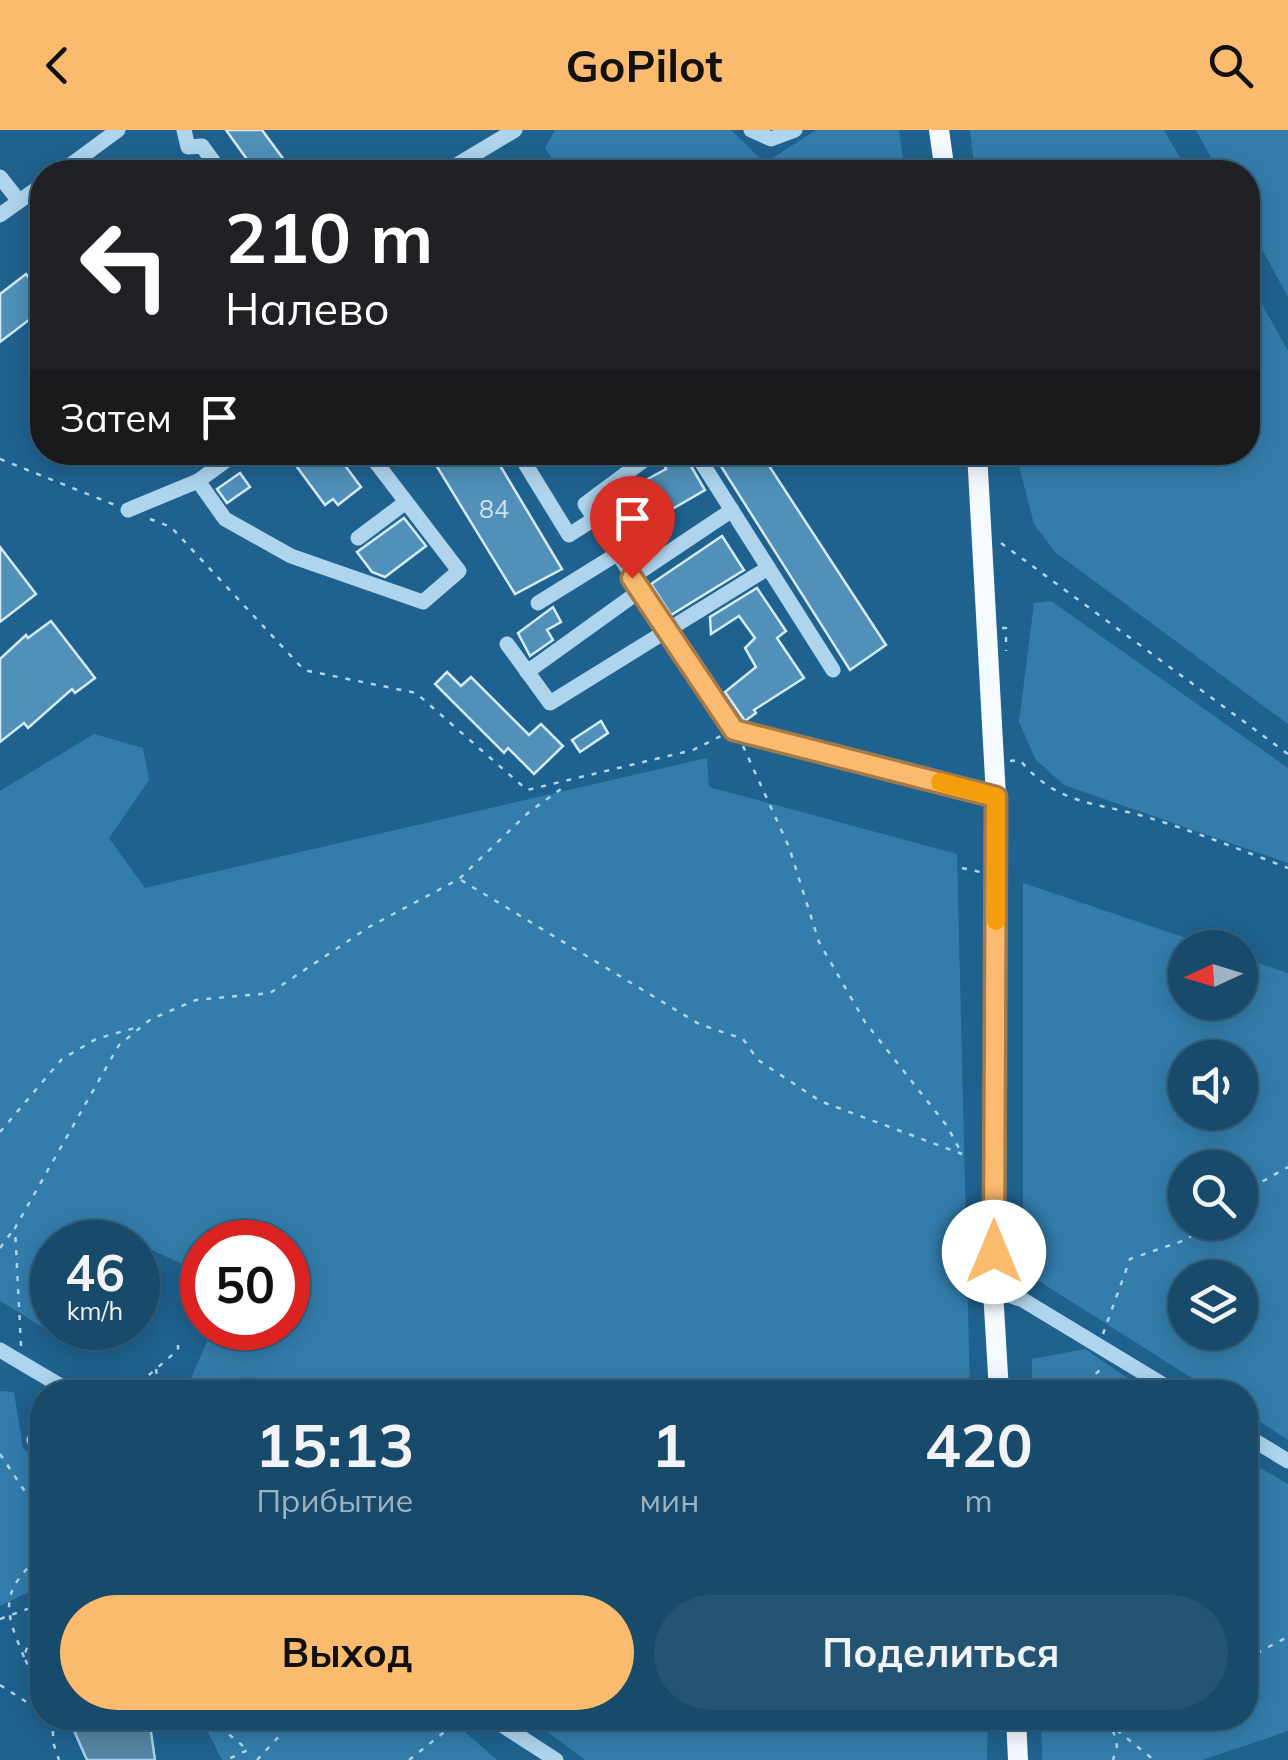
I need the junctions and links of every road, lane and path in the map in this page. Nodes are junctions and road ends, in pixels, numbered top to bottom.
1 (118, 130) edge
2 (184, 130) edge
3 (514, 130) edge
4 (751, 130) edge
5 (795, 130) edge
6 (940, 130) edge
7 (77, 160) edge
8 (212, 160) edge
9 (465, 160) edge
10 (944, 160) edge
11 (0, 178) edge
12 (30, 193) edge
13 (19, 201) junction
14 (0, 215) edge
15 (0, 459) edge
16 (219, 465) edge
17 (378, 465) edge
18 (526, 465) edge
19 (637, 465) edge
20 (704, 465) edge
21 (979, 465) edge
22 (198, 480) junction
23 (406, 502) junction
24 (128, 510) junction
25 (732, 510) junction
26 (594, 519) junction
27 (984, 530) junction
28 (358, 538) dead end
29 (617, 554) junction
30 (768, 568) junction
31 (636, 584) junction
32 (538, 604) dead end
33 (668, 632) junction
34 (507, 644) dead end
35 (833, 670) dead end
36 (527, 672) junction
37 (734, 730) junction
38 (1288, 754) edge
39 (1008, 762) dead end
40 (558, 782) junction
41 (996, 797) junction
42 (1288, 868) edge
43 (460, 879) junction
44 (143, 1026) junction
45 (0, 1132) edge
46 (1288, 1167) edge
47 (1258, 1184) edge
48 (14, 1228) junction
49 (1185, 1240) edge
50 (0, 1248) edge
51 (993, 1290) junction
52 (178, 1345) dead end
53 (1099, 1346) junction
54 (0, 1350) edge
55 (1115, 1356) junction
56 (24, 1363) junction
57 (156, 1368) junction
58 (51, 1380) edge
59 (142, 1380) edge
60 (157, 1380) edge
61 (998, 1380) edge
62 (1090, 1380) edge
63 (1155, 1380) edge
64 (1258, 1443) edge
65 (0, 1454) edge
66 (1288, 1461) edge
67 (30, 1499) edge
68 (30, 1568) edge
69 (30, 1607) edge
70 (7, 1616) junction
71 (0, 1619) edge
72 (1288, 1637) edge
73 (30, 1639) edge
74 (1258, 1652) edge
75 (24, 1657) junction
76 (30, 1670) edge
77 (0, 1685) edge
78 (30, 1704) edge
79 (52, 1730) edge
80 (224, 1730) edge
81 (285, 1730) edge
82 (446, 1730) edge
83 (510, 1730) edge
84 (1017, 1730) edge
85 (1114, 1730) edge
86 (1117, 1730) edge
87 (59, 1760) edge
88 (226, 1760) edge
89 (256, 1760) edge
90 (408, 1760) edge
91 (556, 1760) edge
92 (1018, 1760) edge
93 (1113, 1760) edge
94 (1154, 1760) edge

1 - 7 street
2 - 8 street
3 - 9 street
4 - 5 street
6 - 10 main road
11 - 13 street
12 - 13 street
13 - 14 street
15 - 24 path
16 - 22 street
17 - 23 street
18 - 26 street
19 - 26 street
20 - 25 street
21 - 27 main road
22 - 23 street
22 - 24 street
23 - 28 street
24 - 40 path
25 - 30 street
25 - 31 street
26 - 29 street
27 - 38 path
27 - 41 main road
29 - 31 street
29 - 32 street
30 - 33 street
30 - 35 street
31 - 33 street
31 - 36 street
33 - 36 street
33 - 37 street
34 - 36 street
37 - 40 path
37 - 41 street
37 - 43 path
39 - 42 path
40 - 43 path
41 - 51 main road
43 - 44 path
44 - 45 path
44 - 48 path
46 - 47 path
48 - 50 path
48 - 56 path
49 - 53 path
51 - 53 street
51 - 61 main road
52 - 57 path
53 - 55 street
54 - 56 street
55 - 62 path
55 - 63 street
56 - 58 street
57 - 59 path
57 - 60 path
64 - 66 street
65 - 67 path
68 - 70 path
69 - 70 path
70 - 71 path
70 - 75 path
72 - 74 path
73 - 75 path
75 - 76 path
77 - 78 path
79 - 87 path
80 - 88 path
81 - 89 path
82 - 90 path
83 - 91 street
84 - 92 main road
85 - 93 path
86 - 94 path

